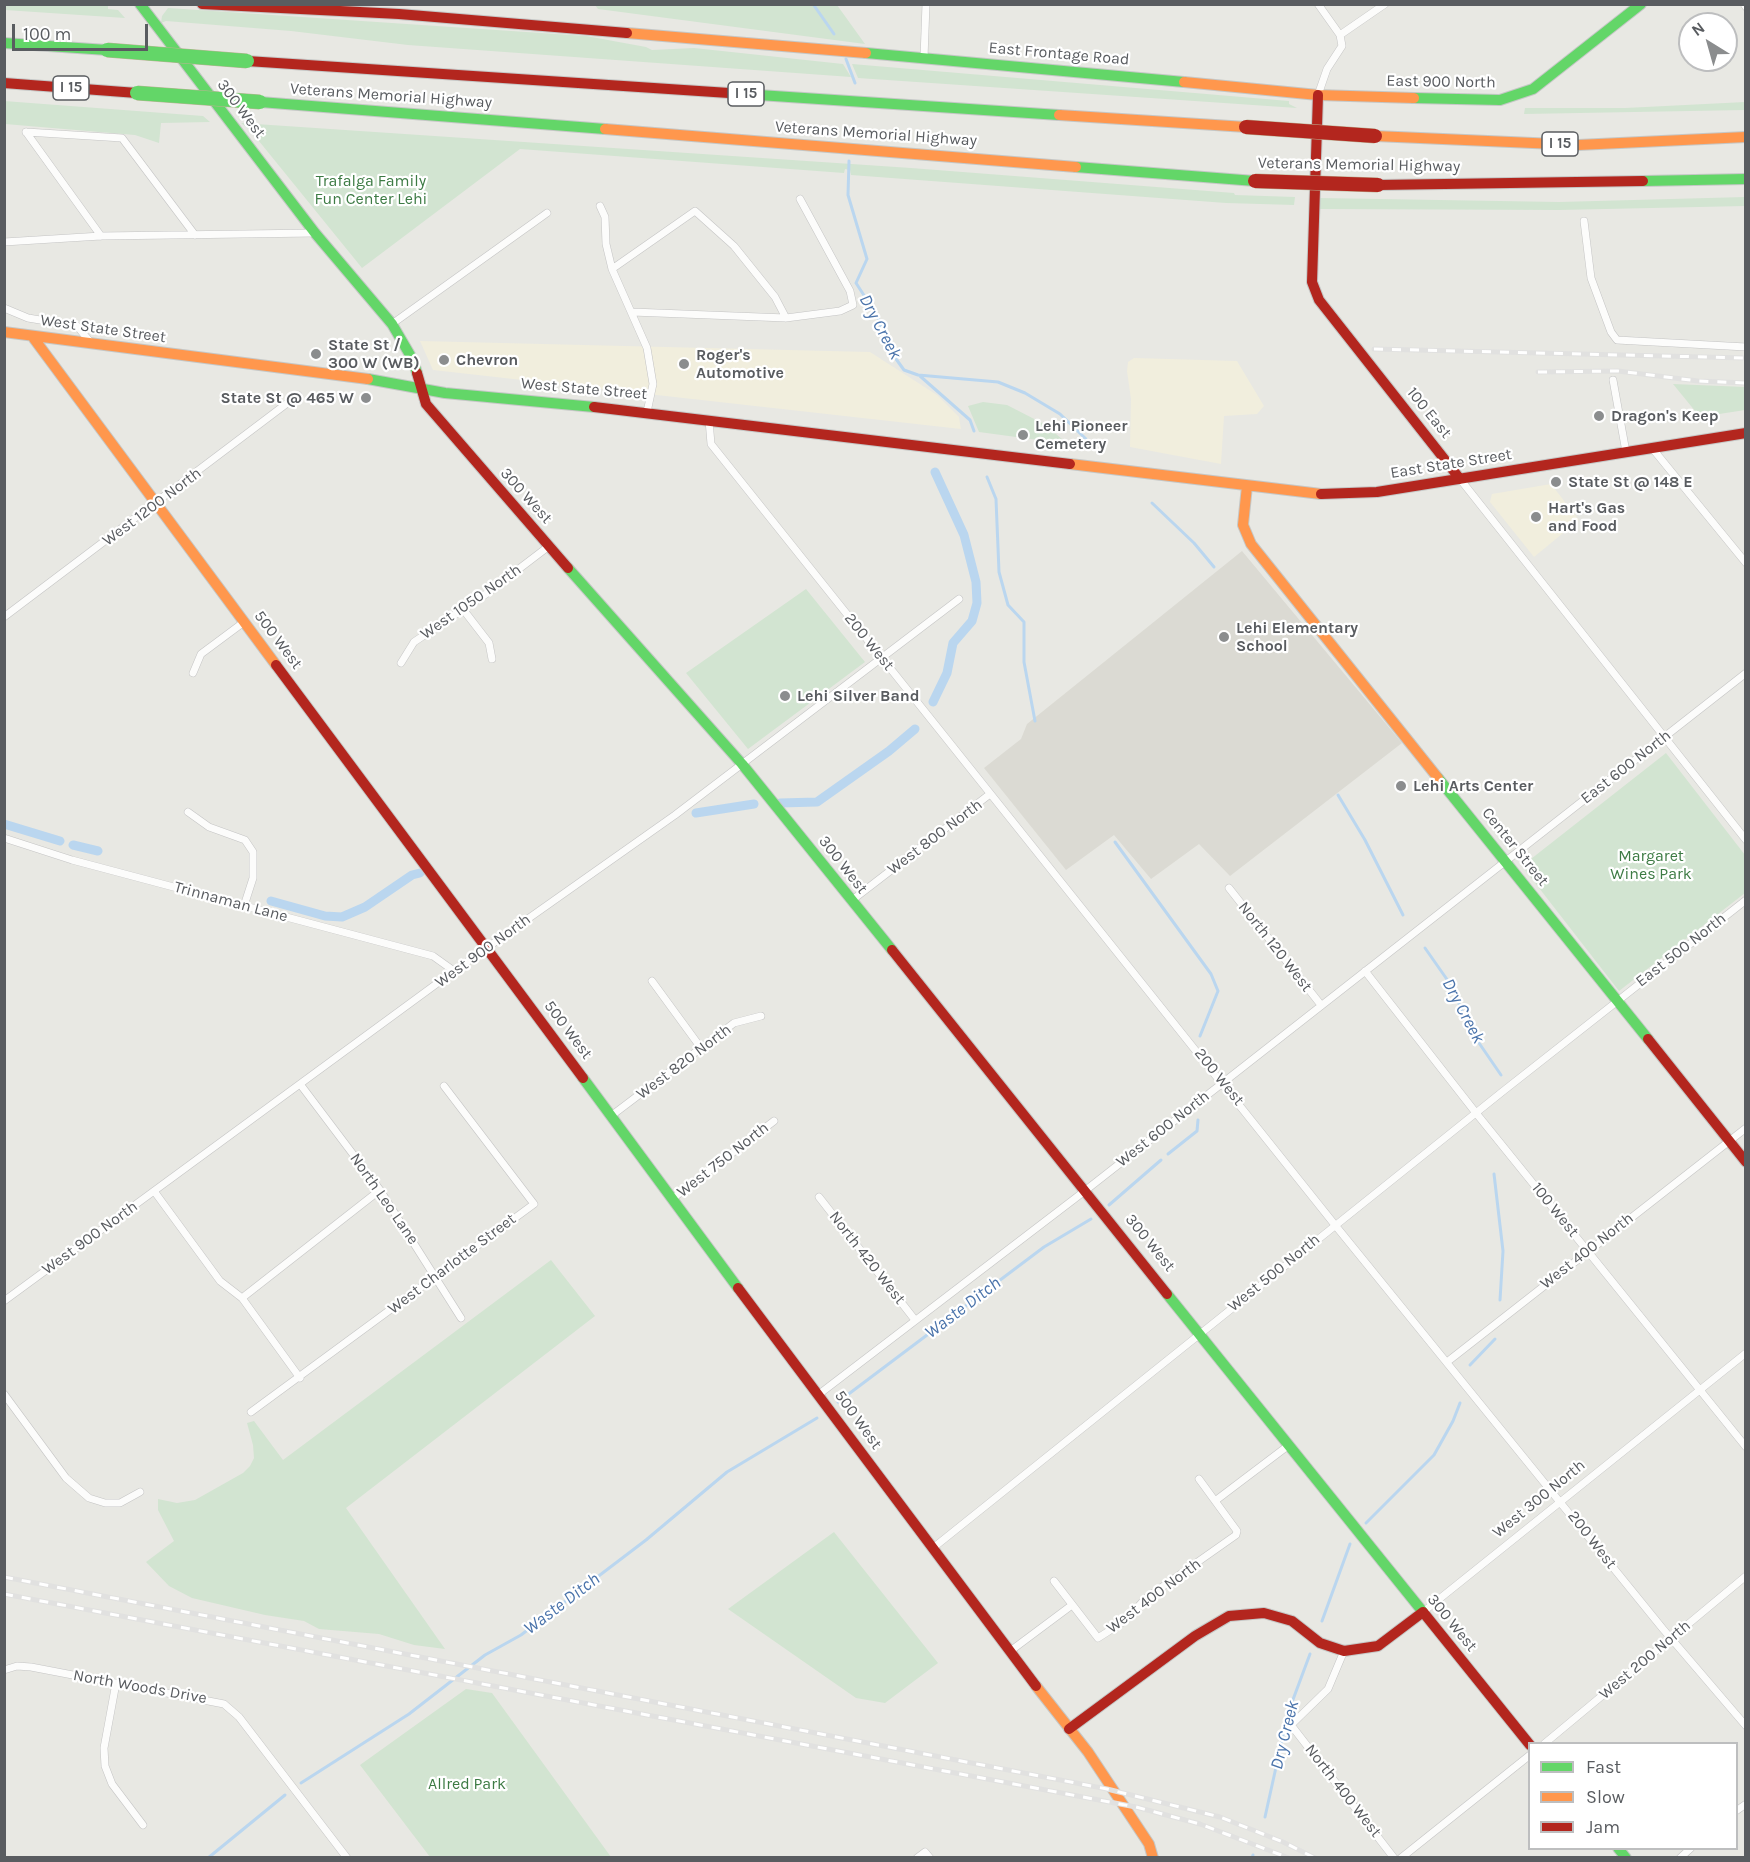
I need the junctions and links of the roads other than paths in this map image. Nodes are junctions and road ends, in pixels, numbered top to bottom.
1 (140, 4) edge
2 (202, 4) edge
3 (926, 4) edge
4 (1318, 4) edge
5 (1385, 4) edge
6 (1641, 4) edge
7 (240, 5) edge
8 (399, 9) edge
9 (1340, 35) junction
10 (4, 43) edge
11 (924, 58) junction
12 (4, 83) edge
13 (1318, 95) junction
14 (1746, 137) edge
15 (1746, 179) edge
16 (800, 200) dead end
17 (600, 206) dead end
18 (547, 213) dead end
19 (1584, 221) dead end
20 (315, 233) junction
21 (195, 234) junction
22 (101, 236) junction
23 (4, 242) edge
24 (612, 269) junction
25 (4, 308) edge
26 (632, 312) junction
27 (786, 318) junction
28 (392, 324) junction
29 (4, 332) edge
30 (32, 336) junction
31 (93, 345) junction
32 (1746, 347) edge
33 (1613, 380) dead end
34 (422, 390) junction
35 (298, 395) dead end
36 (647, 412) junction
37 (709, 420) junction
38 (1746, 433) edge
39 (1652, 448) junction
40 (1626, 452) junction
41 (1161, 475) joint
42 (1461, 479) junction
43 (1247, 486) junction
44 (156, 505) junction
45 (549, 546) junction
46 (1746, 563) edge
47 (959, 599) dead end
48 (462, 608) junction
49 (4, 617) edge
50 (244, 622) junction
51 (882, 658) junction
52 (492, 659) dead end
53 (401, 663) dead end
54 (194, 673) dead end
55 (1746, 673) edge
56 (1663, 738) junction
57 (742, 764) junction
58 (990, 794) junction
59 (188, 812) dead end
60 (4, 838) edge
61 (1746, 840) edge
62 (1506, 861) junction
63 (1229, 888) dead end
64 (1746, 900) edge
65 (851, 901) junction
66 (244, 906) junction
67 (486, 948) junction
68 (1365, 971) junction
69 (454, 972) junction
70 (652, 981) dead end
71 (1617, 1000) junction
72 (1320, 1005) junction
73 (761, 1016) dead end
74 (700, 1048) junction
75 (1223, 1082) junction
76 (300, 1084) junction
77 (444, 1086) dead end
78 (1476, 1113) junction
79 (611, 1116) junction
80 (774, 1121) dead end
81 (1746, 1128) edge
82 (1729, 1141) junction
83 (1746, 1161) edge
84 (380, 1190) junction
85 (1086, 1190) junction
86 (154, 1191) junction
87 (819, 1197) dead end
88 (672, 1199) junction
89 (1335, 1225) junction
90 (1587, 1250) junction
91 (436, 1275) junction
92 (242, 1298) junction
93 (4, 1301) edge
94 (460, 1318) dead end
95 (915, 1320) junction
96 (1200, 1332) junction
97 (1746, 1353) edge
98 (1447, 1362) junction
99 (300, 1378) junction
100 (1700, 1389) junction
101 (4, 1394) edge
102 (818, 1395) junction
103 (251, 1412) dead end
104 (1289, 1445) junction
105 (1746, 1447) edge
106 (1199, 1479) dead end
107 (140, 1492) dead end
108 (1215, 1501) junction
109 (1562, 1503) junction
110 (933, 1548) junction
111 (1746, 1576) edge
112 (1054, 1581) dead end
113 (1072, 1605) junction
114 (1422, 1612) junction
115 (1670, 1638) junction
116 (1344, 1651) junction
117 (1009, 1652) junction
118 (4, 1670) edge
119 (116, 1683) junction
120 (1746, 1726) edge
121 (1069, 1730) junction
122 (1545, 1742) edge
123 (1528, 1743) edge
124 (1528, 1757) edge
125 (143, 1825) dead end
126 (927, 1855) edge
127 (346, 1857) edge
128 (917, 1857) edge
129 (1153, 1857) edge
130 (1394, 1857) edge
131 (1401, 1857) edge

1 - 20 main road, 300 West
2 - 7 main road, East Frontage Road
3 - 11 street
4 - 9 street
5 - 9 street
6 - 13 main road, East 900 North
7 - 8 main road, East Frontage Road
8 - 11 main road, East Frontage Road
9 - 13 street
10 - 14 main road, Veterans Memorial Highway / I 15, bridge
11 - 13 main road, East Frontage Road
12 - 15 main road, Veterans Memorial Highway / I 15, bridge
13 - 42 main road, 100 East
16 - 27 street
17 - 24 street
18 - 28 street
19 - 32 street
20 - 21 street
20 - 28 main road, 300 West
21 - 22 street
21 - 22 street
22 - 23 street
24 - 26 street
24 - 27 street
25 - 31 street
26 - 27 street
26 - 36 street
28 - 34 main road, 300 West
29 - 30 main road, West State Street
30 - 31 main road, West State Street
30 - 44 main road, 500 West
31 - 34 main road, West State Street
33 - 40 street
34 - 36 main road, West State Street
34 - 45 main road, 300 West
35 - 44 street, West 1200 North
36 - 37 main road, West State Street
37 - 41 main road, West State Street
37 - 51 street, 200 West
38 - 39 main road, East State Street
39 - 40 main road, East State Street
39 - 46 street
40 - 42 main road, East State Street
41 - 43 main road, East State Street
42 - 43 main road, East State Street
42 - 56 street, 100 East
43 - 62 main road, Center Street
44 - 49 street, West 1200 North
44 - 50 main road, 500 West
45 - 48 street, West 1050 North
45 - 57 main road, 300 West
47 - 51 street, West 900 North
48 - 52 street
48 - 53 street, West 1050 North
50 - 54 street
50 - 67 main road, 500 West
51 - 57 street, West 900 North
51 - 58 street, 200 West
55 - 56 street, East 600 North
56 - 61 street, 100 East
56 - 62 street, East 600 North
57 - 65 main road, 300 West
57 - 67 street, West 900 North
58 - 65 street, West 800 North
58 - 75 street, 200 West
59 - 66 street
60 - 66 street, Trinnaman Lane
62 - 68 street, West 600 North
62 - 71 main road, Center Street
63 - 72 street, North 120 West
64 - 71 street, East 500 North
65 - 85 main road, 300 West
66 - 69 street, Trinnaman Lane
67 - 69 street, West 900 North
67 - 79 main road, 500 West
68 - 72 street, West 600 North
68 - 78 street, 100 West
69 - 76 street, West 900 North
70 - 74 street
71 - 78 street, West 500 North
71 - 82 main road, Center Street
72 - 75 street, West 600 North
73 - 74 street, West 820 North
74 - 79 street, West 820 North
75 - 85 street, West 600 North
75 - 89 street, 200 West
76 - 84 street, North Leo Lane
76 - 86 street, West 900 North
77 - 91 street, West Charlotte Street
78 - 89 street, West 500 North
78 - 90 street, 100 West
79 - 88 main road, 500 West
80 - 88 street, West 750 North
81 - 82 street, West 400 North
82 - 83 main road, Center Street
82 - 90 street, West 400 North
84 - 91 street, North Leo Lane
84 - 92 street
85 - 95 street, West 600 North
85 - 96 main road, 300 West
86 - 92 street
86 - 93 street, West 900 North
87 - 95 street, North 420 West
88 - 102 main road, 500 West
89 - 96 street, West 500 North
89 - 98 street, 200 West
90 - 98 street, West 400 North
90 - 100 street, 100 West
91 - 94 street, North Leo Lane
91 - 99 street, West Charlotte Street
92 - 99 street
95 - 102 street, West 600 North
96 - 104 main road, 300 West
96 - 110 street, West 500 North
97 - 100 street, West 300 North
98 - 109 street, 200 West
99 - 103 street, West Charlotte Street
100 - 105 street, 100 West
100 - 109 street, West 300 North
101 - 107 street
102 - 110 main road, 500 West
104 - 108 street
104 - 114 main road, 300 West
106 - 108 street
108 - 113 street, West 400 North
109 - 114 street, West 300 North
109 - 115 street, 200 West
110 - 117 main road, 500 West
111 - 115 street, West 200 North
112 - 113 street
113 - 117 street
114 - 116 main road, West 300 North
114 - 123 main road, 300 West
115 - 120 street, 200 West
115 - 122 street, West 200 North
116 - 121 main road, West 300 North
116 - 130 street, North 400 West
117 - 121 main road, 500 West
118 - 119 street, North Woods Drive
119 - 125 street
119 - 127 street, North Woods Drive
121 - 129 main road, 500 West
124 - 131 street
126 - 128 street

